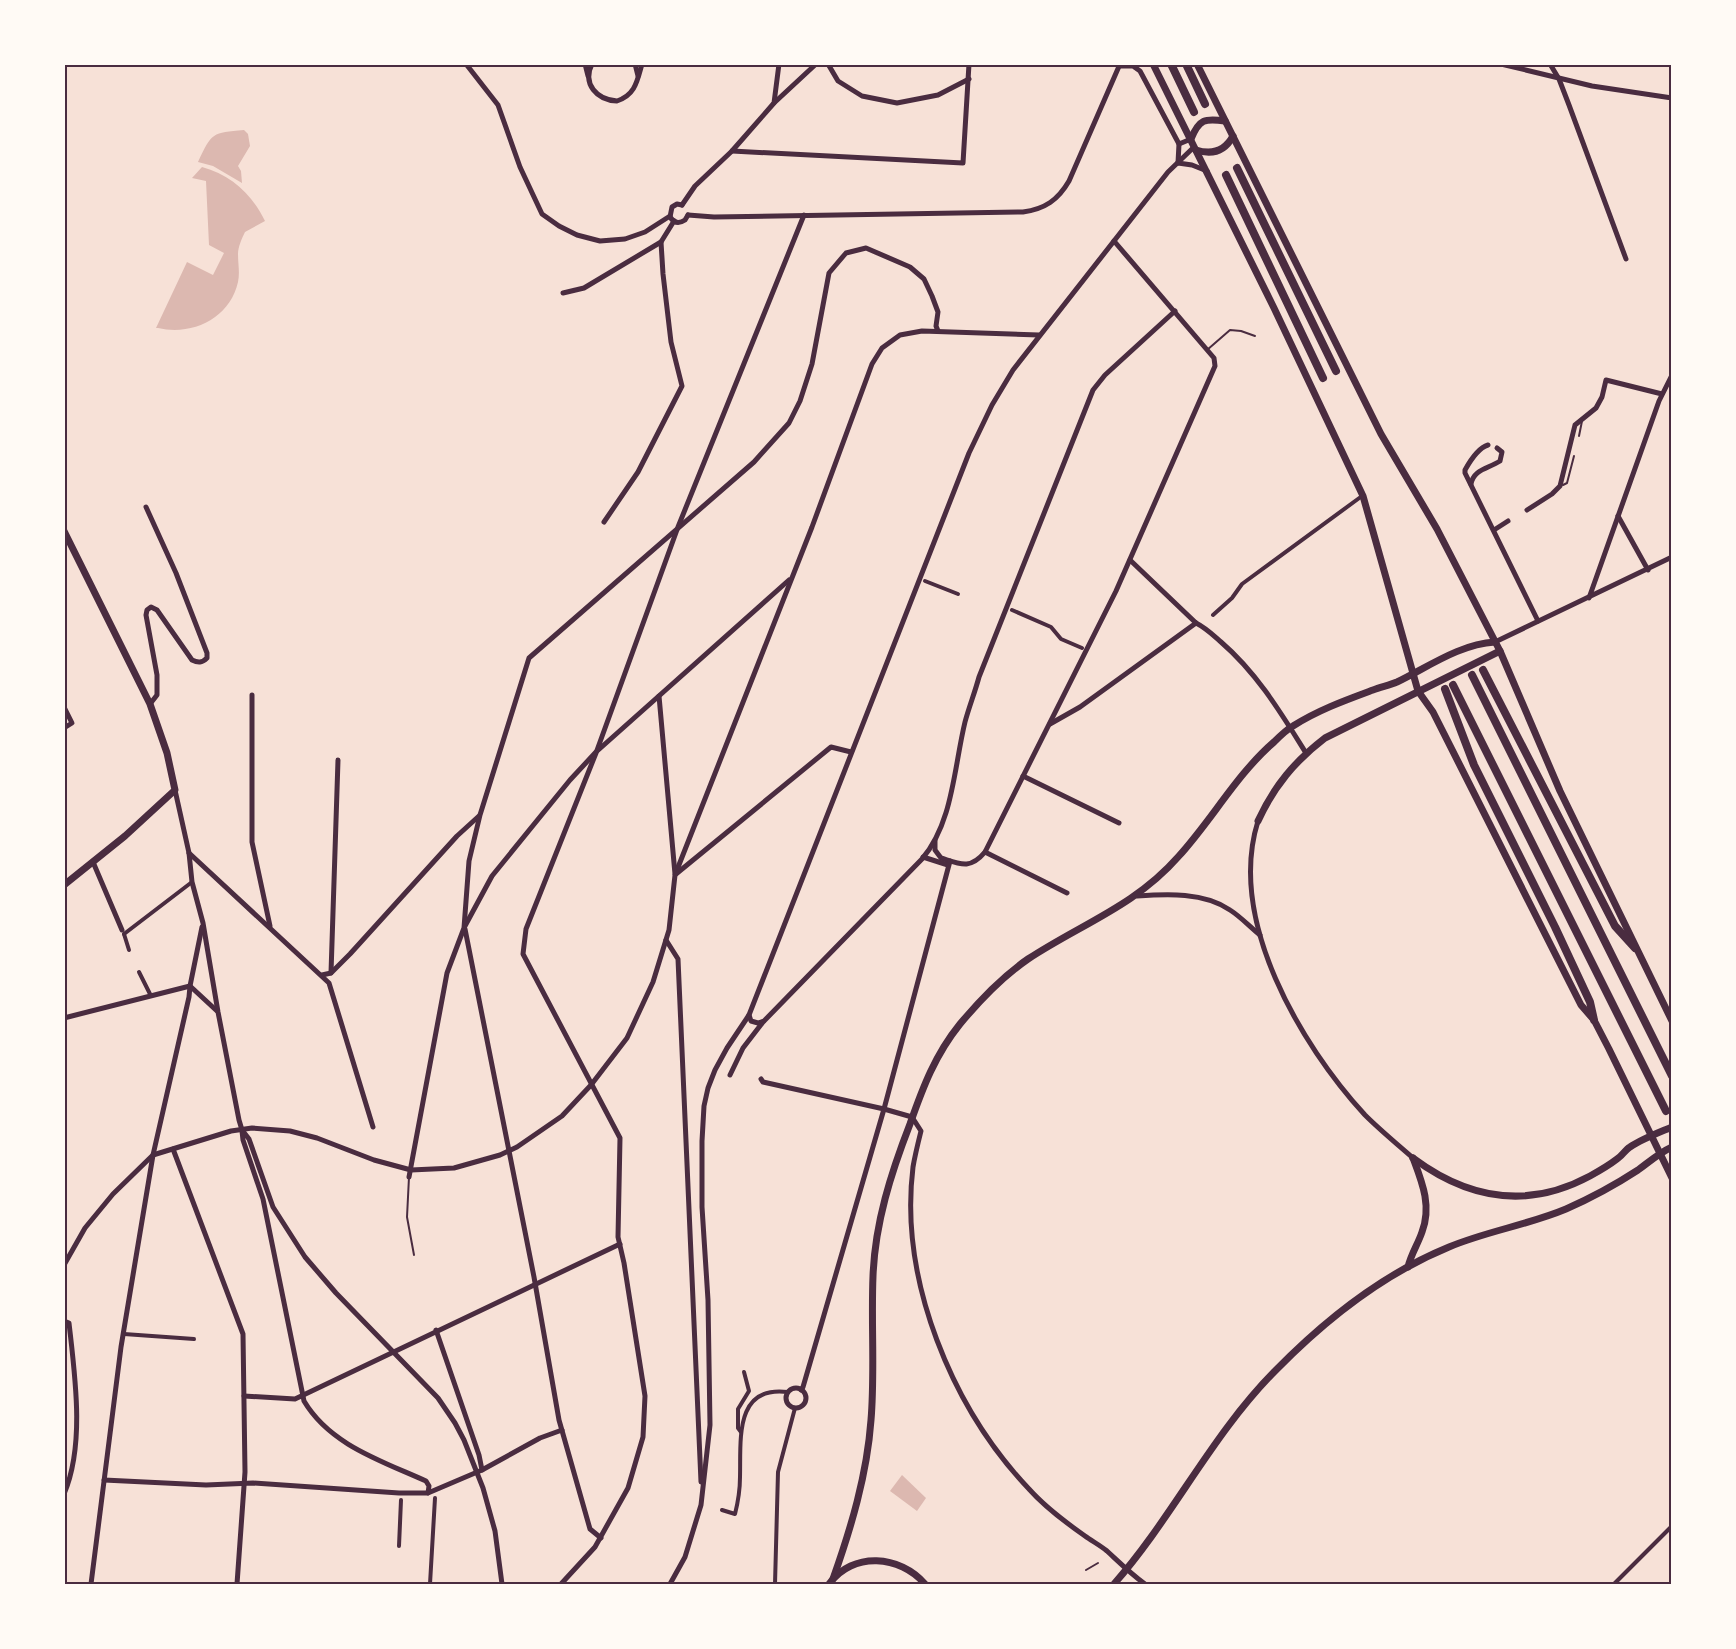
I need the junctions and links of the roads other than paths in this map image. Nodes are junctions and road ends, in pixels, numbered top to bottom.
1 (466, 64) edge
2 (585, 64) edge
3 (592, 64) edge
4 (635, 64) edge
5 (642, 64) edge
6 (779, 64) edge
7 (816, 64) edge
8 (828, 64) edge
9 (969, 64) edge
10 (1153, 64) edge
11 (1170, 64) edge
12 (1186, 64) edge
13 (1197, 64) edge
14 (1502, 64) edge
15 (1550, 64) edge
16 (1120, 65) edge
17 (638, 78) junction
18 (969, 79) junction
19 (1559, 79) junction
20 (589, 80) junction
21 (1671, 98) edge
22 (774, 103) junction
23 (1205, 104) dead end
24 (1194, 112) dead end
25 (1226, 121) junction
26 (1233, 136) junction
27 (1179, 144) junction
28 (1194, 146) junction
29 (732, 151) junction
30 (1178, 162) junction
31 (1237, 168) dead end
32 (1206, 171) junction
33 (1226, 175) dead end
34 (682, 205) junction
35 (688, 214) junction
36 (804, 215) junction
37 (672, 218) junction
38 (1114, 241) junction
39 (661, 242) junction
40 (1626, 259) dead end
41 (563, 293) dead end
42 (1175, 311) junction
43 (938, 331) junction
44 (1039, 335) junction
45 (1255, 336) dead end
46 (1207, 350) junction
47 (1336, 371) dead end
48 (1671, 375) edge
49 (1323, 378) dead end
50 (1662, 394) junction
51 (1583, 418) junction
52 (1579, 436) dead end
53 (1488, 445) dead end
54 (1497, 448) dead end
55 (1574, 456) dead end
56 (1471, 484) junction
57 (1560, 486) junction
58 (1363, 496) junction
59 (146, 507) dead end
60 (1527, 510) dead end
61 (1618, 516) junction
62 (1508, 521) dead end
63 (604, 522) dead end
64 (678, 527) junction
65 (1494, 530) junction
66 (64, 531) edge
67 (1671, 557) edge
68 (1130, 560) junction
69 (1648, 570) junction
70 (791, 578) junction
71 (925, 580) dead end
72 (961, 588) dead end
73 (953, 592) junction
74 (958, 594) dead end
75 (1589, 598) junction
76 (1012, 610) dead end
77 (1212, 615) dead end
78 (1538, 621) junction
79 (1196, 623) junction
80 (1495, 642) junction
81 (1082, 648) dead end
82 (1500, 651) junction
83 (1483, 670) dead end
84 (1412, 674) junction
85 (1472, 675) dead end
86 (1418, 691) junction
87 (252, 694) dead end
88 (658, 696) junction
89 (150, 704) junction
90 (64, 707) edge
91 (1050, 724) junction
92 (1290, 727) junction
93 (64, 728) edge
94 (596, 752) junction
95 (850, 752) junction
96 (1306, 753) junction
97 (338, 760) dead end
98 (1023, 776) junction
99 (175, 790) junction
100 (480, 815) junction
101 (1258, 821) joint
102 (1119, 823) dead end
103 (935, 841) junction
104 (985, 852) junction
105 (189, 853) junction
106 (923, 857) junction
107 (93, 862) junction
108 (949, 863) junction
109 (675, 875) junction
110 (192, 882) junction
111 (64, 885) edge
112 (1067, 893) dead end
113 (1137, 896) junction
114 (203, 923) junction
115 (270, 927) junction
116 (464, 928) junction
117 (123, 932) junction
118 (1260, 935) junction
119 (666, 939) junction
120 (1635, 948) junction
121 (129, 950) dead end
122 (139, 972) dead end
123 (330, 973) junction
124 (322, 975) junction
125 (190, 986) junction
126 (151, 996) junction
127 (218, 1012) junction
128 (749, 1015) junction
129 (64, 1018) edge
130 (1594, 1020) junction
131 (764, 1021) junction
132 (1671, 1021) edge
133 (730, 1075) dead end
134 (1671, 1076) edge
135 (761, 1079) dead end
136 (591, 1085) junction
137 (884, 1109) junction
138 (1666, 1111) dead end
139 (912, 1117) junction
140 (373, 1127) dead end
141 (1671, 1127) edge
142 (242, 1130) junction
143 (1651, 1137) junction
144 (1671, 1147) edge
145 (173, 1149) junction
146 (509, 1151) junction
147 (1659, 1153) junction
148 (153, 1155) junction
149 (1413, 1158) junction
150 (411, 1170) junction
151 (409, 1177) joint
152 (1671, 1178) edge
153 (620, 1244) junction
154 (414, 1255) dead end
155 (64, 1265) edge
156 (1408, 1267) junction
157 (535, 1286) junction
158 (64, 1321) edge
159 (436, 1330) junction
160 (123, 1334) junction
161 (194, 1339) dead end
162 (744, 1372) dead end
163 (801, 1390) junction
164 (788, 1392) junction
165 (244, 1396) junction
166 (302, 1396) junction
167 (795, 1408) junction
168 (562, 1430) junction
169 (741, 1432) junction
170 (480, 1471) junction
171 (104, 1480) junction
172 (244, 1483) junction
173 (428, 1492) junction
174 (64, 1494) edge
175 (435, 1498) dead end
176 (702, 1498) junction
177 (401, 1500) dead end
178 (722, 1510) dead end
179 (1671, 1526) edge
180 (601, 1538) junction
181 (399, 1546) dead end
182 (1098, 1563) dead end
183 (1086, 1570) dead end
184 (1126, 1571) junction
185 (831, 1582) edge
186 (91, 1584) edge
187 (237, 1584) edge
188 (430, 1584) edge
189 (502, 1584) edge
190 (561, 1584) edge
191 (670, 1584) edge
192 (775, 1584) edge
193 (925, 1584) edge
194 (1114, 1584) edge
195 (1145, 1584) edge
196 (1614, 1584) edge

1 - 37 street
2 - 20 street
3 - 20 street
4 - 17 street
5 - 17 street
6 - 22 street
7 - 22 street
8 - 18 street
9 - 18 street
10 - 28 street
11 - 24 highway
12 - 23 highway
13 - 25 street
14 - 19 street
15 - 19 street
16 - 27 street
16 - 36 street
17 - 20 street
18 - 29 street
19 - 21 street
19 - 40 street
22 - 29 street
25 - 26 street
25 - 28 street
26 - 28 street
26 - 80 street
27 - 28 street
27 - 30 street
28 - 30 street
28 - 32 street
29 - 34 street
30 - 32 street
30 - 38 street
31 - 47 highway
32 - 58 street
33 - 49 highway
34 - 35 street
34 - 37 street
35 - 36 street
35 - 37 street
36 - 64 street
37 - 39 street
38 - 42 street
38 - 44 street
39 - 41 street
39 - 63 street
42 - 46 street
42 - 103 street
43 - 44 street
43 - 64 street
43 - 70 street
44 - 95 street
45 - 46 lane
46 - 68 street
48 - 50 street
50 - 51 street
50 - 61 street
51 - 52 lane
51 - 57 street
53 - 56 street
54 - 56 street
55 - 57 lane
56 - 65 street
57 - 60 street
58 - 77 street
58 - 84 street
59 - 89 street
61 - 69 street
61 - 75 street
62 - 65 street
64 - 94 street
64 - 100 street
65 - 78 street
66 - 89 street
67 - 69 street
68 - 79 street
68 - 91 street
69 - 75 street
70 - 88 street
70 - 109 street
71 - 73 street
72 - 73 street
73 - 74 street
75 - 78 street
76 - 81 street
78 - 80 street
79 - 91 street
79 - 92 street
80 - 82 street
80 - 84 street
82 - 86 street
82 - 120 street
83 - 120 highway
84 - 86 street
84 - 92 street
85 - 134 highway
86 - 96 street
86 - 130 street
87 - 115 street
88 - 94 street
88 - 109 street
89 - 99 street
90 - 93 street
91 - 98 street
92 - 96 street
92 - 113 street
94 - 116 street
94 - 136 street
95 - 109 street
95 - 128 street
96 - 101 street
97 - 123 street
98 - 102 street
98 - 104 street
99 - 105 street
99 - 107 street
100 - 116 street
100 - 123 street
101 - 118 street
103 - 106 street
103 - 108 street
104 - 108 street
104 - 112 street
105 - 110 street
105 - 115 street
106 - 108 street
106 - 131 street
107 - 111 street
107 - 117 street
108 - 137 street
109 - 119 street
110 - 114 street
110 - 117 street
113 - 118 street
113 - 139 street
114 - 125 street
114 - 127 street
115 - 124 street
116 - 146 street
116 - 150 street
117 - 121 street
118 - 149 street
119 - 136 street
119 - 176 street
120 - 132 street
122 - 126 street
123 - 124 street
124 - 140 street
125 - 126 street
125 - 127 street
125 - 148 street
126 - 129 street
127 - 142 street
128 - 131 street
128 - 176 street
130 - 138 highway
130 - 143 street
131 - 133 street
135 - 137 street
136 - 146 street
136 - 153 street
137 - 139 street
137 - 163 street
139 - 184 street
139 - 185 street
141 - 143 street
142 - 145 street
142 - 150 street
142 - 166 street
142 - 170 street
143 - 147 street
143 - 149 street
144 - 147 street
145 - 148 street
145 - 165 street
146 - 150 street
146 - 157 street
147 - 152 street
147 - 156 street
148 - 155 street
148 - 160 street
149 - 156 street
150 - 151 street
151 - 154 lane
153 - 157 street
153 - 180 street
156 - 184 street
157 - 159 street
157 - 168 street
158 - 174 street
159 - 166 street
159 - 170 street
160 - 161 street
160 - 171 street
162 - 169 street
163 - 164 street
163 - 167 street
164 - 167 street
164 - 169 street
165 - 166 street
165 - 172 street
166 - 173 street
167 - 192 street
168 - 170 street
168 - 180 street
169 - 178 street
170 - 173 street
170 - 189 street
171 - 172 street
171 - 186 street
172 - 173 street
172 - 187 street
175 - 188 street
176 - 191 street
177 - 181 street
179 - 196 street
180 - 190 street
182 - 183 lane
184 - 194 street
184 - 195 street
185 - 193 street

